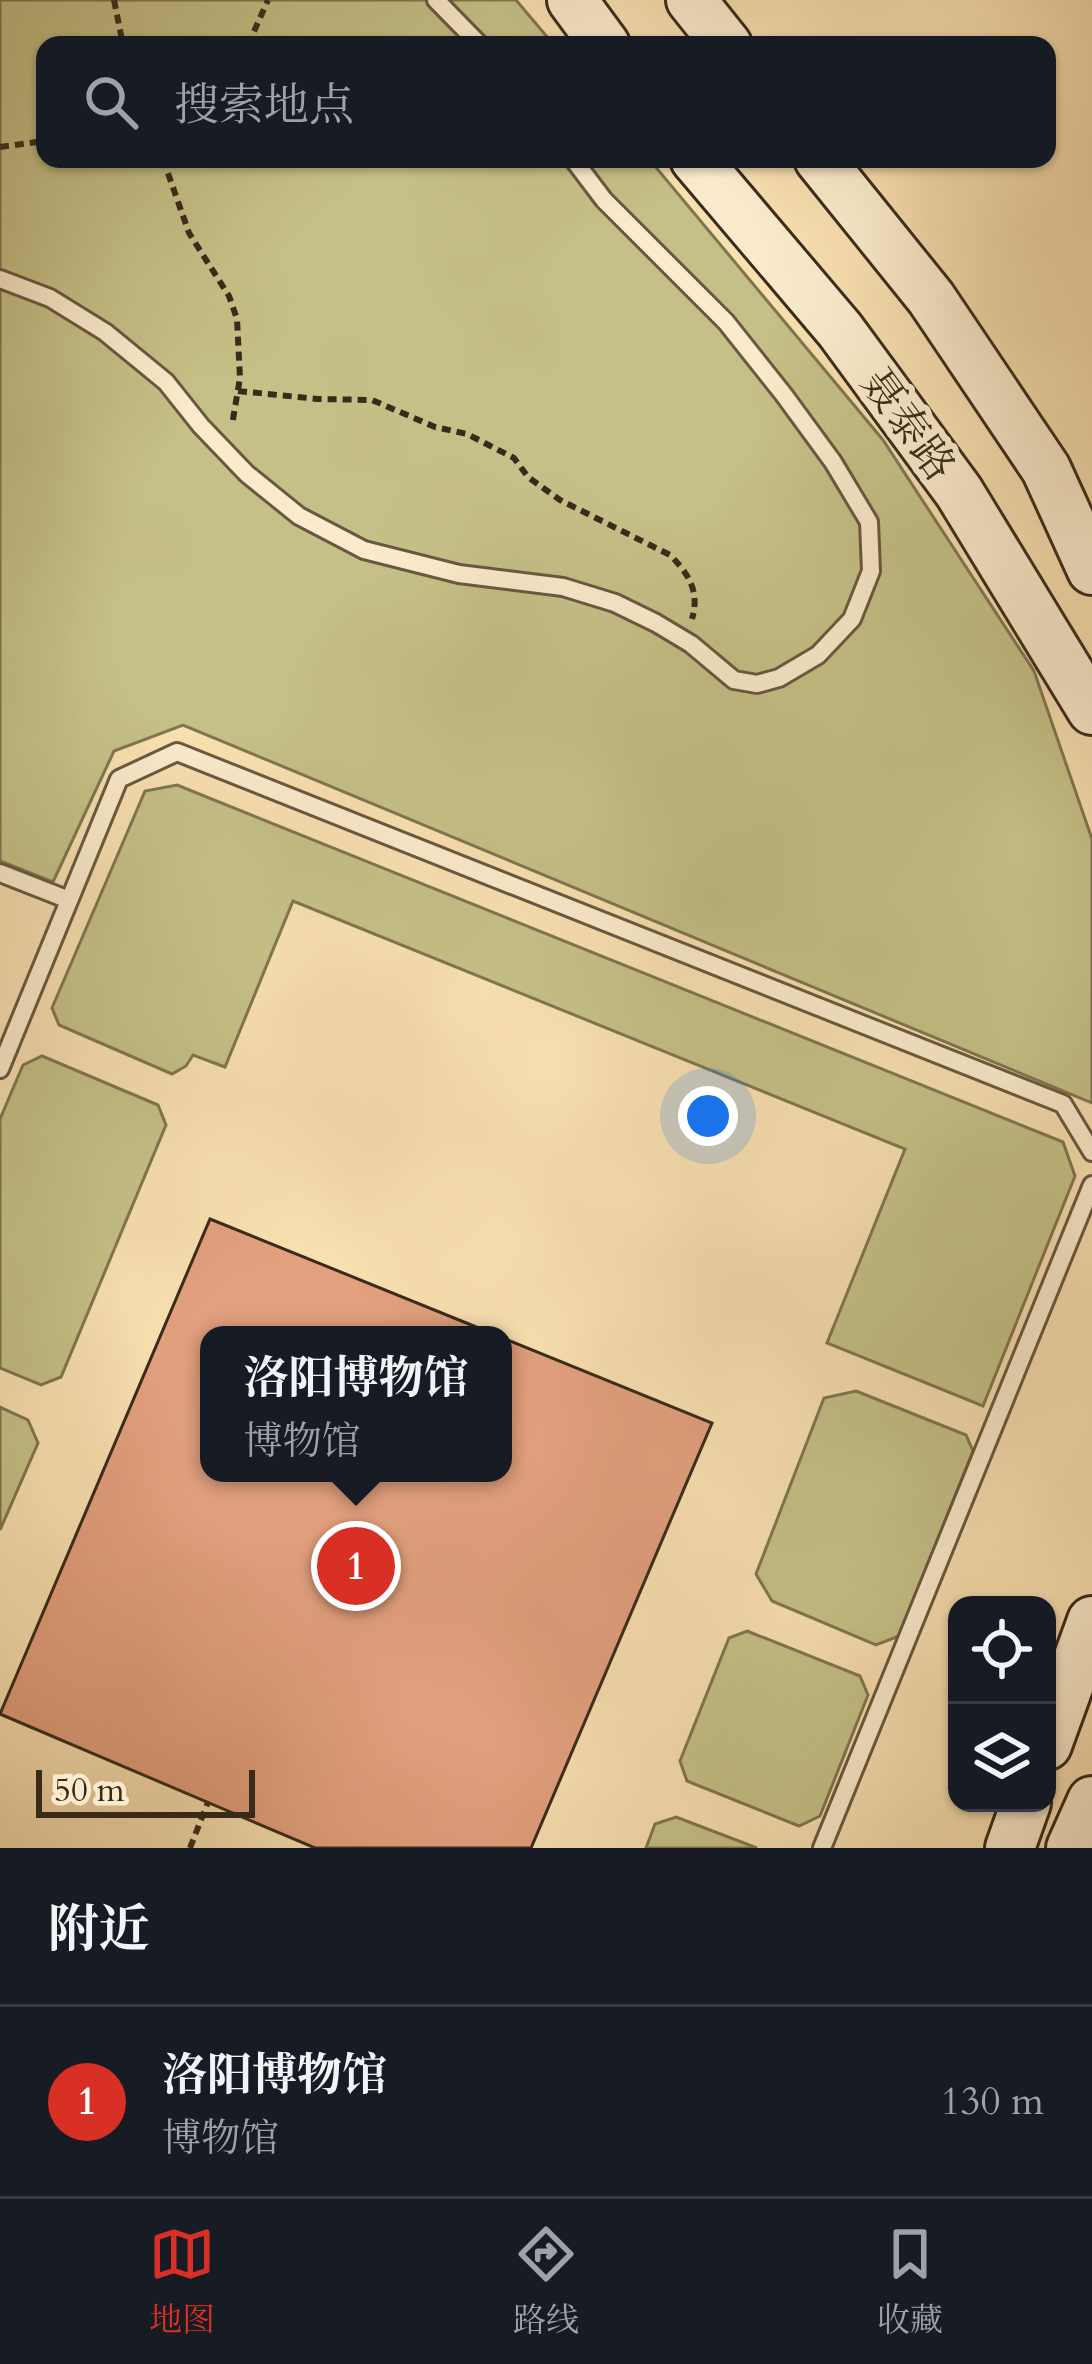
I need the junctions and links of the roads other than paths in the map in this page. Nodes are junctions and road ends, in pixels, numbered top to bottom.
1 (436, 0) edge
2 (572, 0) edge
3 (691, 0) edge
4 (471, 36) edge
5 (598, 36) edge
6 (720, 36) edge
7 (580, 168) edge
8 (703, 168) edge
9 (826, 168) edge
10 (0, 279) edge
11 (1092, 570) edge
12 (1092, 710) edge
13 (0, 873) edge
14 (69, 900) junction
15 (0, 1069) edge
16 (1092, 1152) edge
17 (1092, 1185) edge
18 (1092, 1621) edge
19 (1056, 1720) edge
20 (1092, 1801) edge
21 (1023, 1812) edge
22 (822, 1848) edge
23 (1010, 1848) edge
24 (1071, 1848) edge

1 - 4 lane
2 - 5 main road
3 - 6 main road
7 - 10 lane
8 - 12 main road, 聂泰路
9 - 11 main road, 聂泰路
13 - 14 lane
14 - 15 lane
14 - 16 lane
17 - 22 lane
18 - 19 main road
20 - 24 main road
21 - 23 main road

